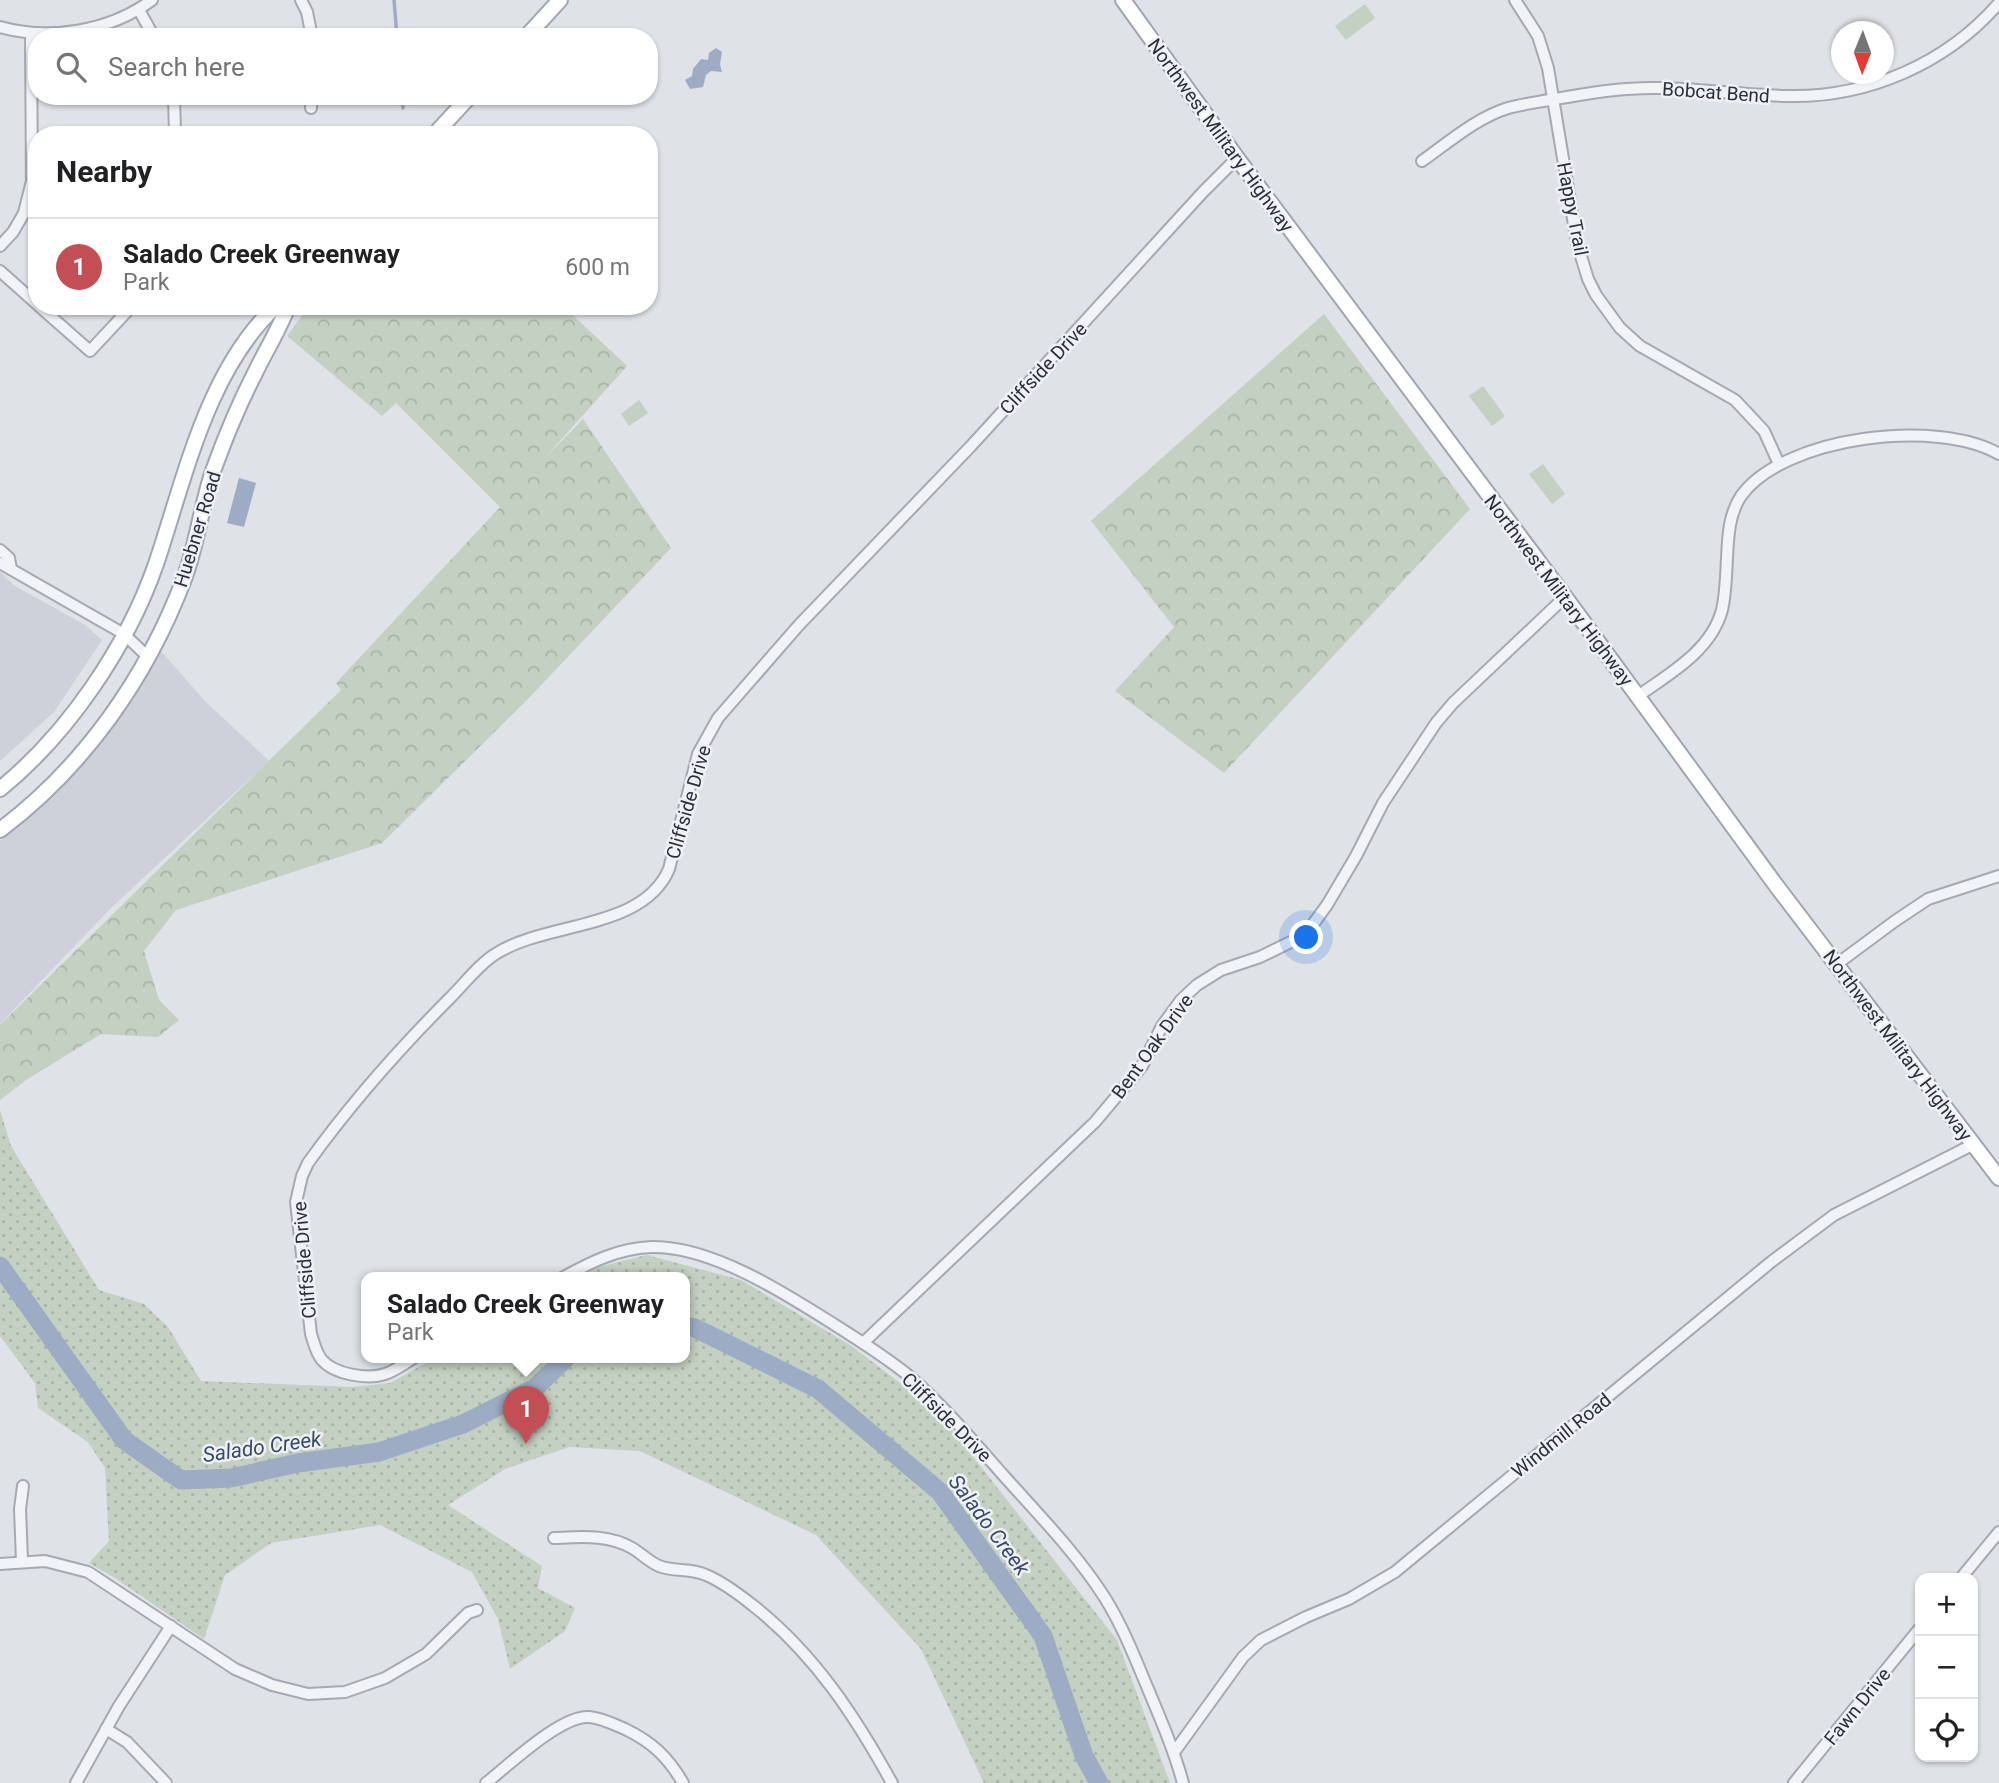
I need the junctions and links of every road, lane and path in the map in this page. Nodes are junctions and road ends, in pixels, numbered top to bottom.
1 (152, 0) edge
2 (301, 0) edge
3 (560, 0) edge
4 (1123, 0) edge
5 (1515, 0) edge
6 (1999, 4) edge
7 (139, 10) junction
8 (0, 27) edge
9 (90, 28) edge
10 (149, 28) edge
11 (310, 28) edge
12 (534, 28) edge
13 (28, 32) edge
14 (1553, 100) junction
15 (32, 105) edge
16 (174, 105) edge
17 (462, 105) edge
18 (32, 126) edge
19 (175, 126) edge
20 (442, 126) edge
21 (1237, 158) junction
22 (1422, 161) dead end
23 (28, 197) edge
24 (0, 246) edge
25 (0, 271) edge
26 (28, 296) edge
27 (49, 315) edge
28 (124, 315) edge
29 (266, 315) edge
30 (285, 315) edge
31 (203, 425) junction
32 (228, 434) junction
33 (1999, 454) edge
34 (1779, 464) junction
35 (0, 550) edge
36 (0, 563) edge
37 (11, 569) junction
38 (1565, 597) junction
39 (124, 634) junction
40 (147, 656) junction
41 (1638, 696) junction
42 (0, 789) edge
43 (0, 830) edge
44 (1999, 876) edge
45 (1838, 964) junction
46 (1974, 1144) junction
47 (1999, 1178) edge
48 (573, 1272) edge
49 (863, 1343) junction
50 (405, 1363) edge
51 (23, 1486) dead end
52 (1999, 1532) edge
53 (554, 1538) dead end
54 (22, 1561) junction
55 (0, 1564) edge
56 (1965, 1573) edge
57 (477, 1610) dead end
58 (171, 1626) junction
59 (1915, 1634) edge
60 (106, 1729) junction
61 (1175, 1751) junction
62 (499, 1772) junction
63 (76, 1783) edge
64 (166, 1783) edge
65 (486, 1783) edge
66 (505, 1783) edge
67 (683, 1783) edge
68 (892, 1783) edge
69 (1183, 1783) edge
70 (1794, 1783) edge

1 - 7 street
2 - 11 street
3 - 12 main road
4 - 21 main road, Northwest Military Highway
5 - 14 street, Happy Trail
6 - 14 street, Bobcat Bend
7 - 9 street
7 - 10 street
8 - 13 street
14 - 22 street, Bobcat Bend
14 - 34 street, Happy Trail
15 - 18 street
16 - 19 street
17 - 20 main road
21 - 38 main road, Northwest Military Highway
21 - 50 street, Cliffside Drive
23 - 24 street
25 - 26 street
27 - 28 street
29 - 31 main road, Huebner Road
30 - 32 main road, Huebner Road
31 - 32 main road
31 - 39 main road, Huebner Road
32 - 40 main road, Huebner Road
33 - 34 street
34 - 41 street
35 - 37 street
36 - 37 street
37 - 39 street
38 - 41 main road, Northwest Military Highway
38 - 49 street, Bent Oak Drive
39 - 40 street
39 - 42 main road, Huebner Road
40 - 43 main road, Huebner Road
41 - 45 main road, Northwest Military Highway
44 - 45 street
45 - 46 main road, Northwest Military Highway
46 - 47 main road, Northwest Military Highway
46 - 61 street, Windmill Road
48 - 49 street, Cliffside Drive
49 - 61 street, Cliffside Drive
51 - 54 street
52 - 56 street
53 - 68 street
54 - 55 street
54 - 58 street
57 - 58 street
58 - 60 street
59 - 70 street, Fawn Drive
60 - 63 street
60 - 64 street
61 - 69 street, Cliffside Drive
62 - 65 street
62 - 66 street
62 - 67 street

